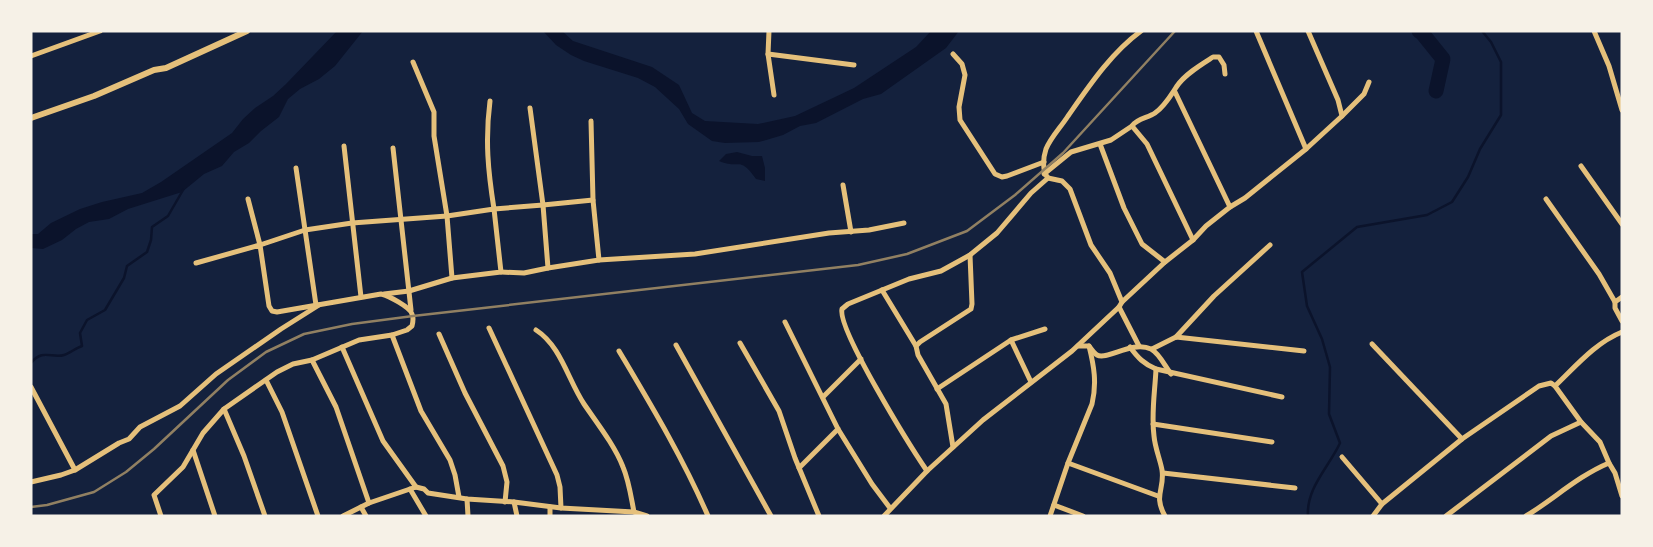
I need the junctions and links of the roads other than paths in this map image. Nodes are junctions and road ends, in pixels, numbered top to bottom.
1 (100, 31) edge
2 (247, 31) edge
3 (769, 31) edge
4 (1141, 31) edge
5 (1256, 31) edge
6 (1308, 31) edge
7 (1594, 31) edge
8 (768, 54) junction
9 (954, 54) dead end
10 (31, 56) edge
11 (413, 62) dead end
12 (854, 65) dead end
13 (1225, 74) dead end
14 (1369, 82) dead end
15 (1174, 92) junction
16 (774, 95) dead end
17 (490, 101) dead end
18 (530, 108) dead end
19 (1622, 110) edge
20 (1342, 116) junction
21 (31, 118) edge
22 (591, 121) dead end
23 (1132, 126) junction
24 (1100, 144) junction
25 (344, 146) dead end
26 (393, 148) dead end
27 (1306, 149) junction
28 (1044, 162) junction
29 (1581, 166) dead end
30 (296, 168) dead end
31 (1046, 176) junction
32 (843, 186) dead end
33 (248, 199) dead end
34 (1546, 199) dead end
35 (593, 200) junction
36 (543, 205) junction
37 (1230, 206) junction
38 (494, 210) junction
39 (447, 216) junction
40 (400, 220) junction
41 (352, 223) junction
42 (904, 223) dead end
43 (1622, 224) edge
44 (305, 230) junction
45 (851, 232) junction
46 (1193, 240) junction
47 (1270, 244) dead end
48 (260, 245) junction
49 (970, 255) junction
50 (599, 260) junction
51 (1165, 262) junction
52 (196, 263) dead end
53 (548, 268) junction
54 (501, 272) junction
55 (452, 278) junction
56 (882, 290) junction
57 (409, 291) junction
58 (381, 294) junction
59 (361, 297) junction
60 (1622, 297) edge
61 (1615, 302) junction
62 (319, 304) junction
63 (1120, 305) junction
64 (411, 310) junction
65 (1622, 321) edge
66 (785, 322) dead end
67 (489, 328) dead end
68 (1044, 329) dead end
69 (536, 330) dead end
70 (1622, 332) edge
71 (439, 334) dead end
72 (392, 336) junction
73 (1176, 337) junction
74 (1011, 340) junction
75 (740, 343) dead end
76 (1372, 344) dead end
77 (676, 345) dead end
78 (916, 346) junction
79 (1077, 346) junction
80 (1089, 346) junction
81 (1139, 346) junction
82 (342, 347) junction
83 (1130, 347) junction
84 (1152, 349) junction
85 (1304, 350) dead end
86 (619, 351) dead end
87 (861, 359) junction
88 (312, 360) junction
89 (1156, 369) junction
90 (1171, 374) junction
91 (266, 380) junction
92 (1031, 382) junction
93 (1555, 386) junction
94 (31, 387) edge
95 (937, 389) junction
96 (823, 397) junction
97 (1282, 397) dead end
98 (224, 409) junction
99 (1581, 422) junction
100 (1153, 424) junction
101 (838, 429) junction
102 (1462, 440) junction
103 (1272, 442) dead end
104 (953, 447) junction
105 (193, 450) junction
106 (1342, 458) dead end
107 (1068, 463) junction
108 (1609, 463) junction
109 (799, 468) junction
110 (75, 470) junction
111 (927, 471) junction
112 (1162, 473) junction
113 (31, 482) edge
114 (413, 488) junction
115 (1294, 488) dead end
116 (1158, 496) junction
117 (1622, 496) edge
118 (459, 497) junction
119 (467, 498) junction
120 (505, 502) junction
121 (514, 502) junction
122 (369, 503) junction
123 (1382, 504) junction
124 (1054, 505) junction
125 (361, 507) junction
126 (550, 507) junction
127 (561, 508) junction
128 (890, 508) junction
129 (634, 512) junction
130 (604, 513) edge
131 (162, 516) edge
132 (215, 516) edge
133 (265, 516) edge
134 (318, 516) edge
135 (343, 516) edge
136 (366, 516) edge
137 (426, 516) edge
138 (468, 516) edge
139 (517, 516) edge
140 (550, 516) edge
141 (646, 516) edge
142 (708, 516) edge
143 (771, 516) edge
144 (819, 516) edge
145 (884, 516) edge
146 (1050, 516) edge
147 (1083, 516) edge
148 (1165, 516) edge
149 (1372, 516) edge
150 (1446, 516) edge
151 (1526, 516) edge

1 - 10 street
2 - 21 street
3 - 8 street
4 - 28 street
5 - 27 street
6 - 20 street
7 - 19 street
8 - 12 street
8 - 16 street
9 - 28 street
11 - 39 street
13 - 15 street
14 - 20 street
15 - 23 street
15 - 37 street
17 - 38 street
18 - 36 street
20 - 27 street
22 - 35 street
23 - 24 street
23 - 46 street
24 - 31 street
24 - 51 street
25 - 41 street
26 - 40 street
27 - 37 street
28 - 31 street
29 - 43 street
30 - 44 street
31 - 49 street
31 - 63 street
32 - 45 street
33 - 48 street
34 - 61 street
35 - 36 street
35 - 50 street
36 - 38 street
36 - 53 street
37 - 46 street
38 - 39 street
38 - 54 street
39 - 40 street
39 - 55 street
40 - 41 street
40 - 57 street
41 - 44 street
41 - 59 street
42 - 45 street
44 - 48 street
44 - 62 street
45 - 50 street
46 - 51 street
47 - 73 street
48 - 52 street
48 - 62 street
49 - 56 street
49 - 78 street
50 - 53 street
51 - 63 street
53 - 54 street
54 - 55 street
55 - 57 street
56 - 78 street
56 - 87 street
57 - 58 street
57 - 64 street
58 - 59 street
58 - 64 street
59 - 62 street
60 - 61 street
61 - 65 street
62 - 110 street
63 - 79 street
63 - 81 street
64 - 72 street
66 - 96 street
67 - 127 street
68 - 74 street
69 - 129 street
70 - 93 street
71 - 120 street
72 - 82 street
72 - 118 street
73 - 84 street
73 - 85 street
74 - 92 street
74 - 95 street
75 - 109 street
76 - 102 street
77 - 143 street
78 - 95 street
79 - 80 street
79 - 92 street
80 - 83 street
80 - 107 street
81 - 83 street
81 - 84 street
82 - 88 street
82 - 114 street
83 - 89 street
84 - 90 street
86 - 142 street
87 - 96 street
87 - 111 street
88 - 91 street
88 - 122 street
89 - 90 street
89 - 100 street
90 - 97 street
91 - 98 street
91 - 134 street
92 - 104 street
93 - 99 street
93 - 102 street
94 - 110 street
95 - 104 street
96 - 101 street
98 - 105 street
98 - 133 street
99 - 108 street
99 - 150 street
100 - 103 street
100 - 112 street
101 - 109 street
101 - 128 street
102 - 123 street
104 - 111 street
105 - 131 street
105 - 132 street
106 - 123 street
107 - 116 street
107 - 124 street
108 - 117 street
108 - 151 street
109 - 144 street
110 - 113 street
111 - 128 street
112 - 115 street
112 - 116 street
114 - 118 street
114 - 122 street
114 - 137 street
116 - 148 street
118 - 119 street
119 - 120 street
119 - 138 street
120 - 121 street
121 - 126 street
121 - 139 street
122 - 125 street
123 - 149 street
124 - 146 street
124 - 147 street
125 - 135 street
125 - 136 street
126 - 127 street
126 - 140 street
127 - 130 street
128 - 145 street
129 - 130 street
129 - 141 street

